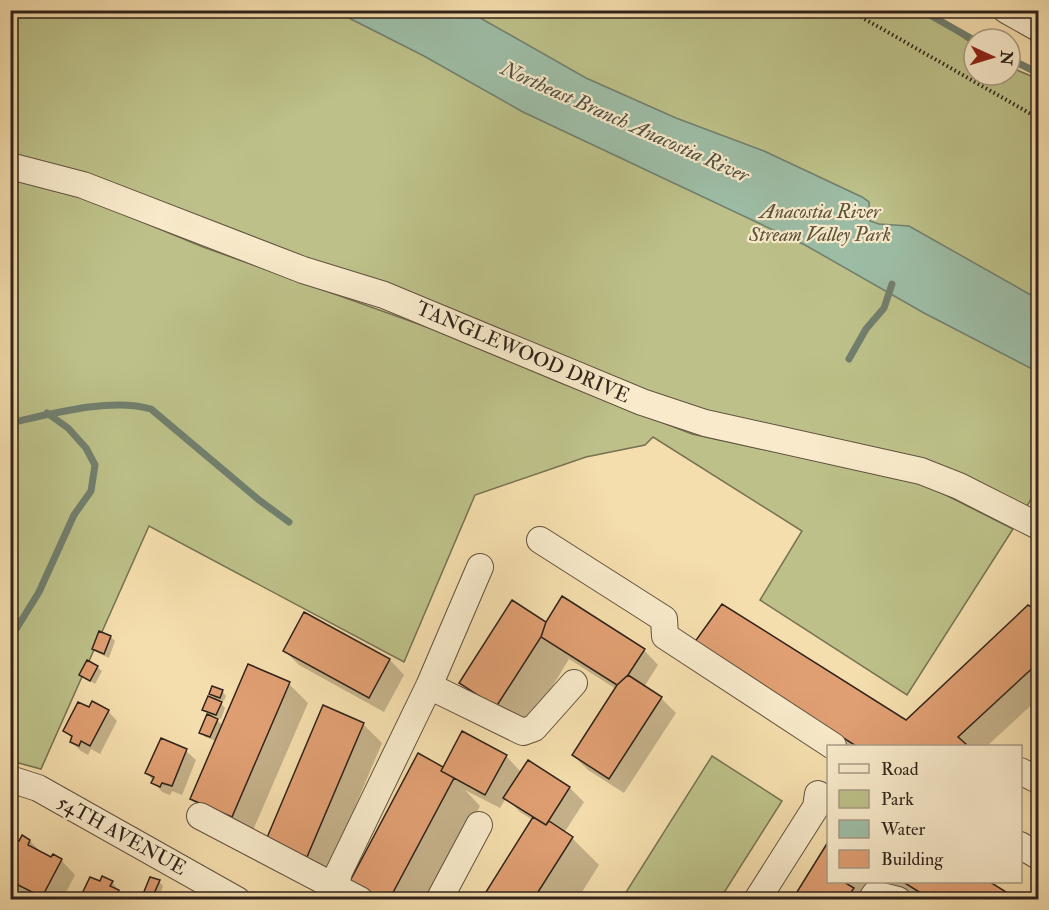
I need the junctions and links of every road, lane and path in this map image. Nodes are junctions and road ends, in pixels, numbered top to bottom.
1 (849, 10) edge
2 (1006, 10) edge
3 (1038, 28) edge
4 (1038, 118) edge
5 (10, 165) edge
6 (1038, 526) edge
7 (540, 540) dead end
8 (480, 567) dead end
9 (574, 683) dead end
10 (429, 686) junction
11 (830, 745) edge
12 (10, 779) edge
13 (818, 794) dead end
14 (200, 816) dead end
15 (479, 825) dead end
16 (1022, 846) edge
17 (1038, 856) edge
18 (334, 892) edge
19 (237, 900) edge
20 (360, 900) edge
21 (439, 900) edge
22 (757, 900) edge
23 (871, 900) edge
24 (898, 900) edge

1 - 4 path
2 - 3 street
5 - 6 street, TANGLEWOOD DRIVE
7 - 11 street
8 - 10 street
9 - 10 street
10 - 18 street
12 - 19 street, 54TH AVENUE
13 - 22 street
14 - 18 street
15 - 21 street
16 - 17 street
18 - 20 street
23 - 24 street

